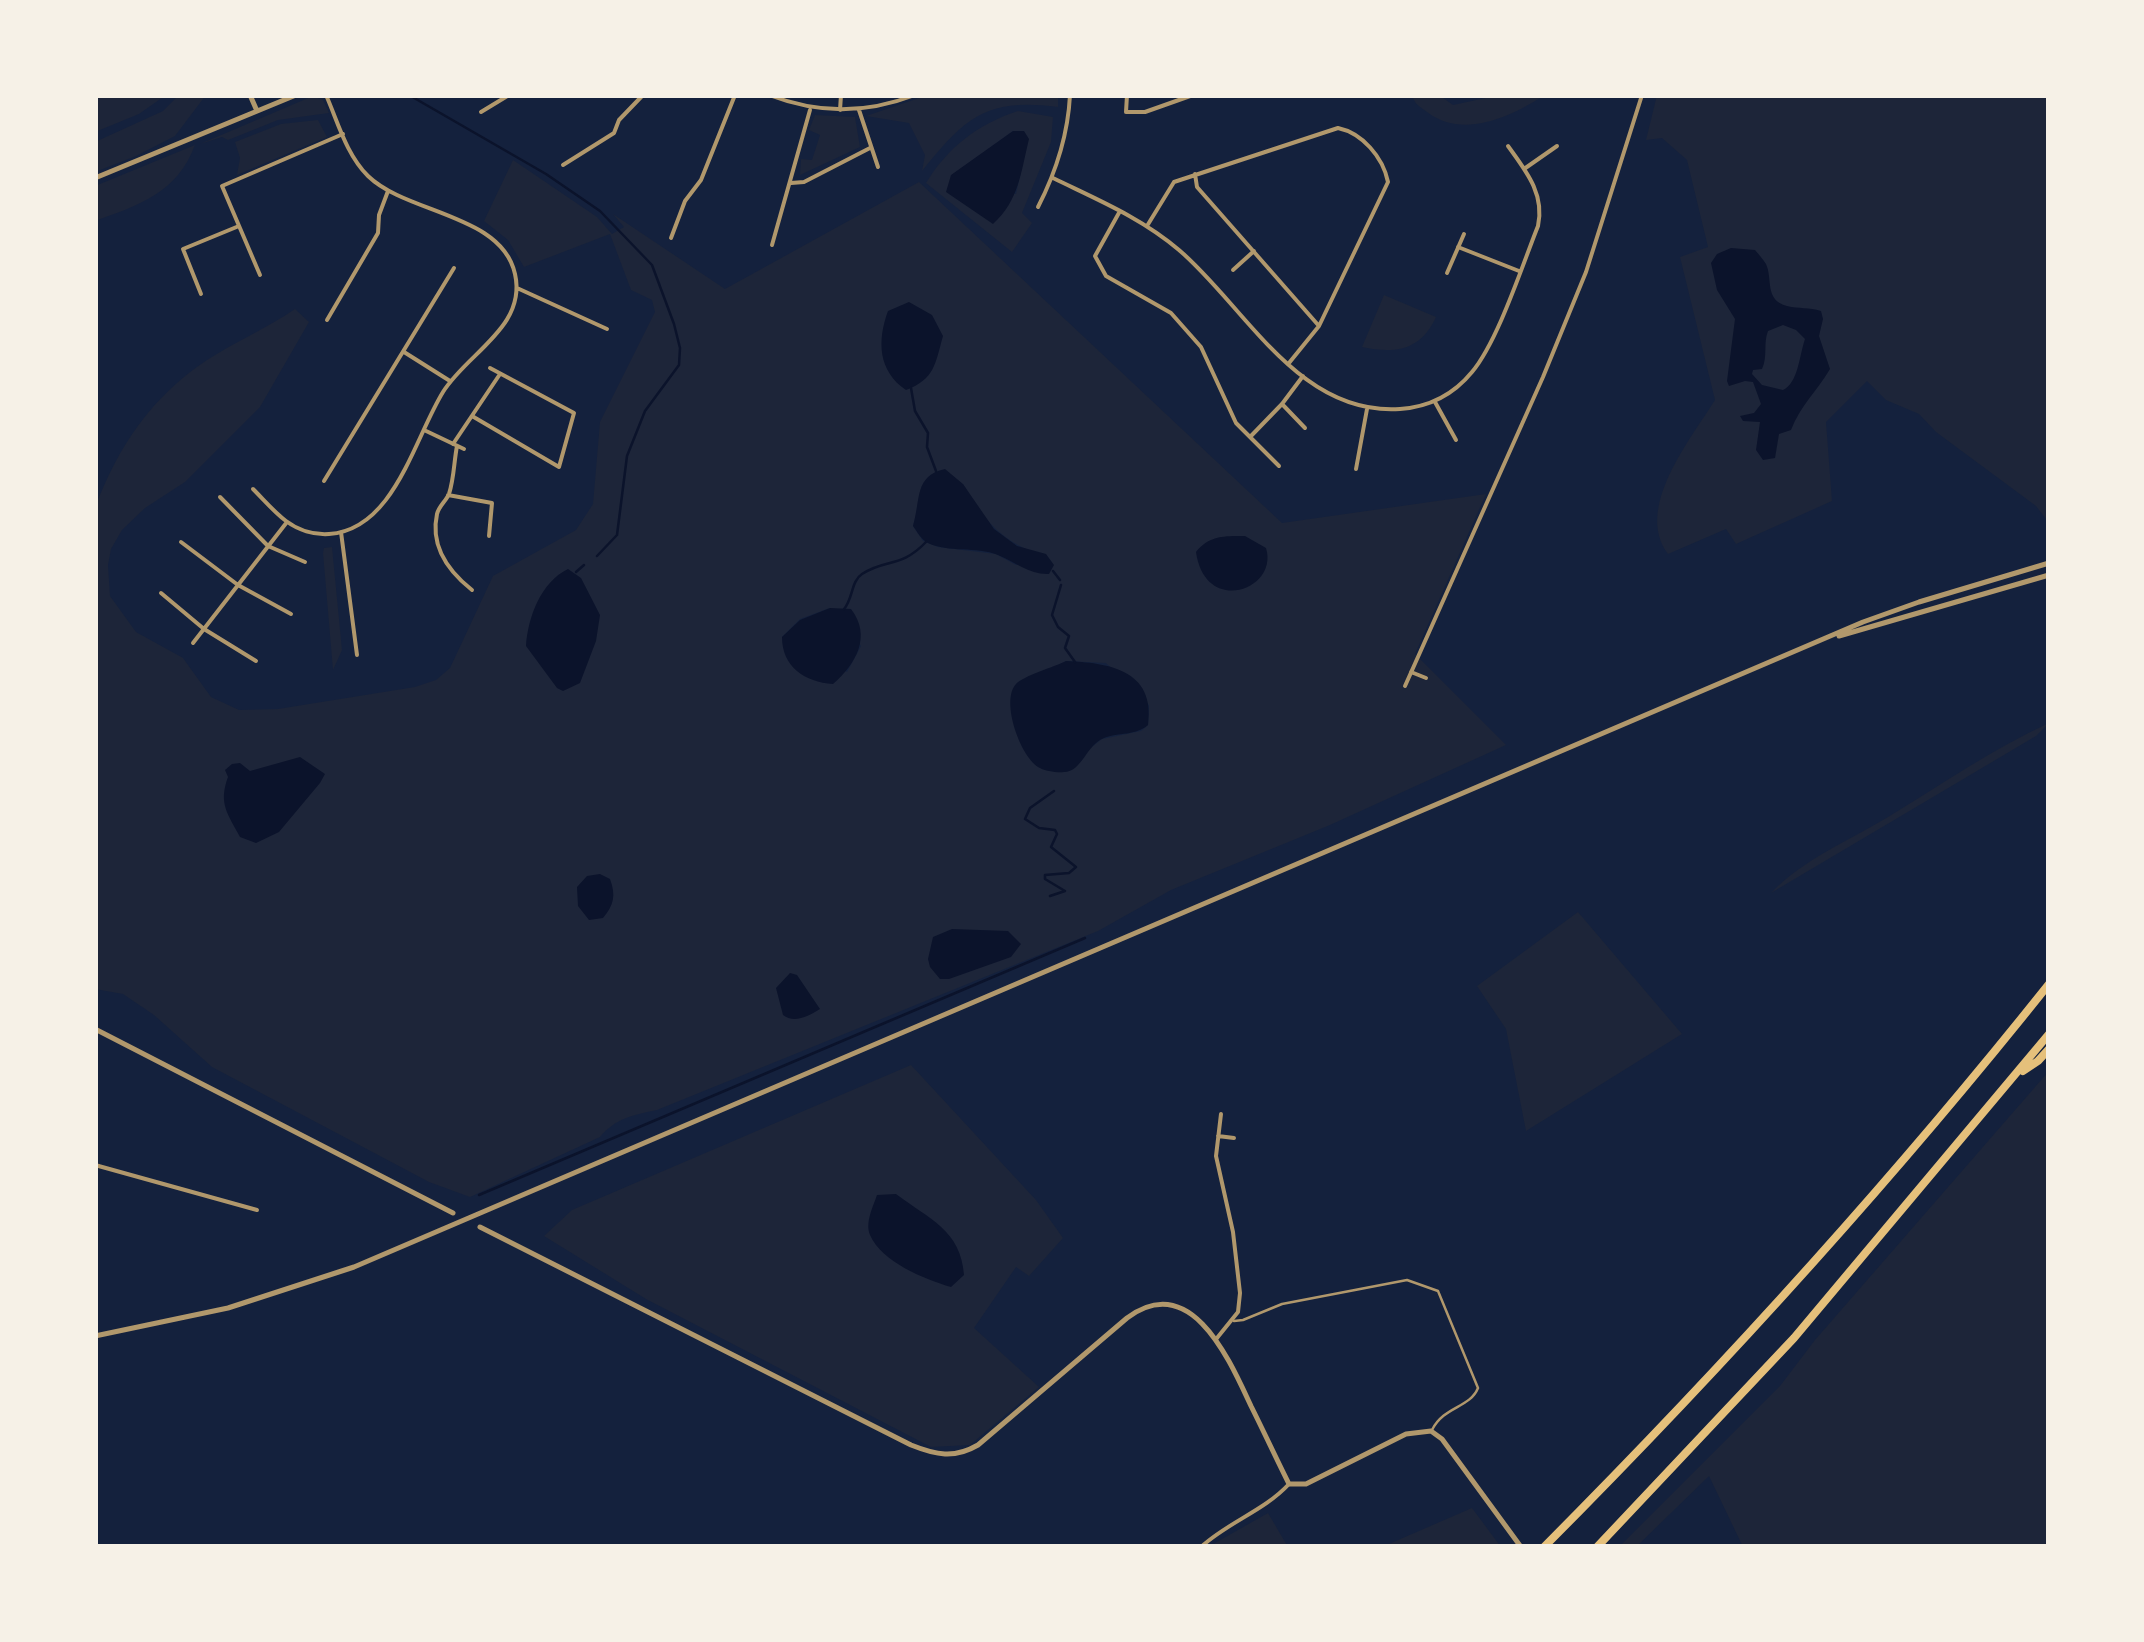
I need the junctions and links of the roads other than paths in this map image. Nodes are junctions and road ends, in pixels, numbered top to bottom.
1 (250, 95) edge
2 (296, 95) edge
3 (326, 95) edge
4 (509, 95) edge
5 (642, 95) edge
6 (735, 95) edge
7 (769, 95) edge
8 (841, 95) edge
9 (914, 95) edge
10 (1070, 95) edge
11 (1127, 95) edge
12 (1193, 95) edge
13 (1642, 95) edge
14 (810, 108) junction
15 (858, 109) junction
16 (258, 110) junction
17 (840, 110) junction
18 (480, 112) dead end
19 (342, 134) junction
20 (1508, 146) dead end
21 (1558, 146) dead end
22 (870, 148) junction
23 (563, 165) dead end
24 (878, 167) dead end
25 (1524, 168) junction
26 (1195, 174) junction
27 (95, 178) edge
28 (1053, 178) junction
29 (791, 183) junction
30 (388, 191) junction
31 (1038, 207) dead end
32 (1120, 211) junction
33 (239, 226) junction
34 (1147, 226) junction
35 (1464, 234) dead end
36 (671, 238) dead end
37 (772, 245) dead end
38 (1458, 247) junction
39 (1254, 251) junction
40 (454, 268) dead end
41 (1234, 270) dead end
42 (1519, 271) junction
43 (1447, 273) dead end
44 (260, 275) dead end
45 (518, 288) junction
46 (201, 294) dead end
47 (327, 320) dead end
48 (1319, 326) junction
49 (607, 329) dead end
50 (404, 352) junction
51 (1288, 364) junction
52 (490, 368) dead end
53 (500, 374) junction
54 (1303, 376) junction
55 (450, 381) junction
56 (1435, 402) junction
57 (1282, 404) junction
58 (1368, 408) junction
59 (472, 416) junction
60 (1305, 428) dead end
61 (424, 430) junction
62 (1250, 437) junction
63 (1456, 440) dead end
64 (455, 445) junction
65 (464, 449) dead end
66 (1279, 466) dead end
67 (1356, 468) dead end
68 (324, 481) dead end
69 (254, 489) dead end
70 (448, 495) junction
71 (220, 497) dead end
72 (287, 522) junction
73 (342, 532) junction
74 (488, 536) dead end
75 (180, 542) dead end
76 (268, 546) junction
77 (305, 562) dead end
78 (2049, 563) edge
79 (2049, 574) edge
80 (238, 585) junction
81 (472, 590) dead end
82 (162, 593) dead end
83 (291, 614) dead end
84 (204, 629) junction
85 (194, 643) dead end
86 (1817, 643) junction
87 (358, 655) dead end
88 (256, 661) dead end
89 (1411, 672) junction
90 (1426, 678) dead end
91 (1405, 686) dead end
92 (2049, 984) edge
93 (95, 1030) edge
94 (2049, 1034) edge
95 (2049, 1049) edge
96 (2015, 1076) junction
97 (1221, 1114) dead end
98 (1218, 1136) junction
99 (1234, 1138) dead end
100 (95, 1165) edge
101 (258, 1210) dead end
102 (453, 1213) dead end
103 (480, 1227) dead end
104 (1234, 1320) junction
105 (95, 1336) edge
106 (1217, 1338) junction
107 (1431, 1431) junction
108 (1289, 1484) junction
109 (1522, 1546) edge
110 (1200, 1547) edge
111 (1544, 1547) edge
112 (1597, 1547) edge

1 - 16 street
2 - 16 street
3 - 19 street
4 - 18 street
5 - 23 street
6 - 36 street
7 - 14 street
8 - 17 street
9 - 15 street
10 - 28 street
11 - 12 street
13 - 89 street
14 - 17 street
14 - 29 street
15 - 17 street
15 - 22 street
16 - 27 street
19 - 30 street
19 - 33 street
20 - 25 street
21 - 25 street
22 - 24 street
22 - 29 street
25 - 42 street
26 - 34 street
26 - 39 street
26 - 48 street
28 - 31 street
28 - 32 street
29 - 37 street
30 - 45 street
30 - 47 street
32 - 34 street
32 - 62 street
33 - 44 street
33 - 46 street
34 - 51 street
35 - 38 street
38 - 42 street
38 - 43 street
39 - 41 street
39 - 48 street
40 - 50 street
42 - 56 street
45 - 49 street
45 - 55 street
48 - 51 street
50 - 55 street
50 - 68 street
51 - 54 street
52 - 53 street
53 - 59 street
53 - 59 street
54 - 57 street
54 - 58 street
55 - 61 street
56 - 58 street
56 - 63 street
57 - 60 street
57 - 62 street
58 - 67 street
59 - 64 street
61 - 64 street
61 - 73 street
62 - 66 street
64 - 65 street
64 - 70 street
69 - 72 street
70 - 74 street
70 - 81 street
71 - 76 street
72 - 73 street
72 - 76 street
73 - 87 street
75 - 80 street
76 - 77 street
76 - 80 street
78 - 86 street
79 - 86 street
80 - 83 street
80 - 84 street
82 - 84 street
84 - 85 street
84 - 88 street
86 - 105 street
89 - 90 street
89 - 91 street
92 - 111 highway
93 - 102 street
94 - 96 highway
95 - 96 highway
96 - 112 highway
97 - 98 street
98 - 99 street
98 - 104 street
100 - 101 street
103 - 106 street
104 - 106 street
104 - 107 lane
106 - 108 street
107 - 108 street
107 - 109 street
108 - 110 street

